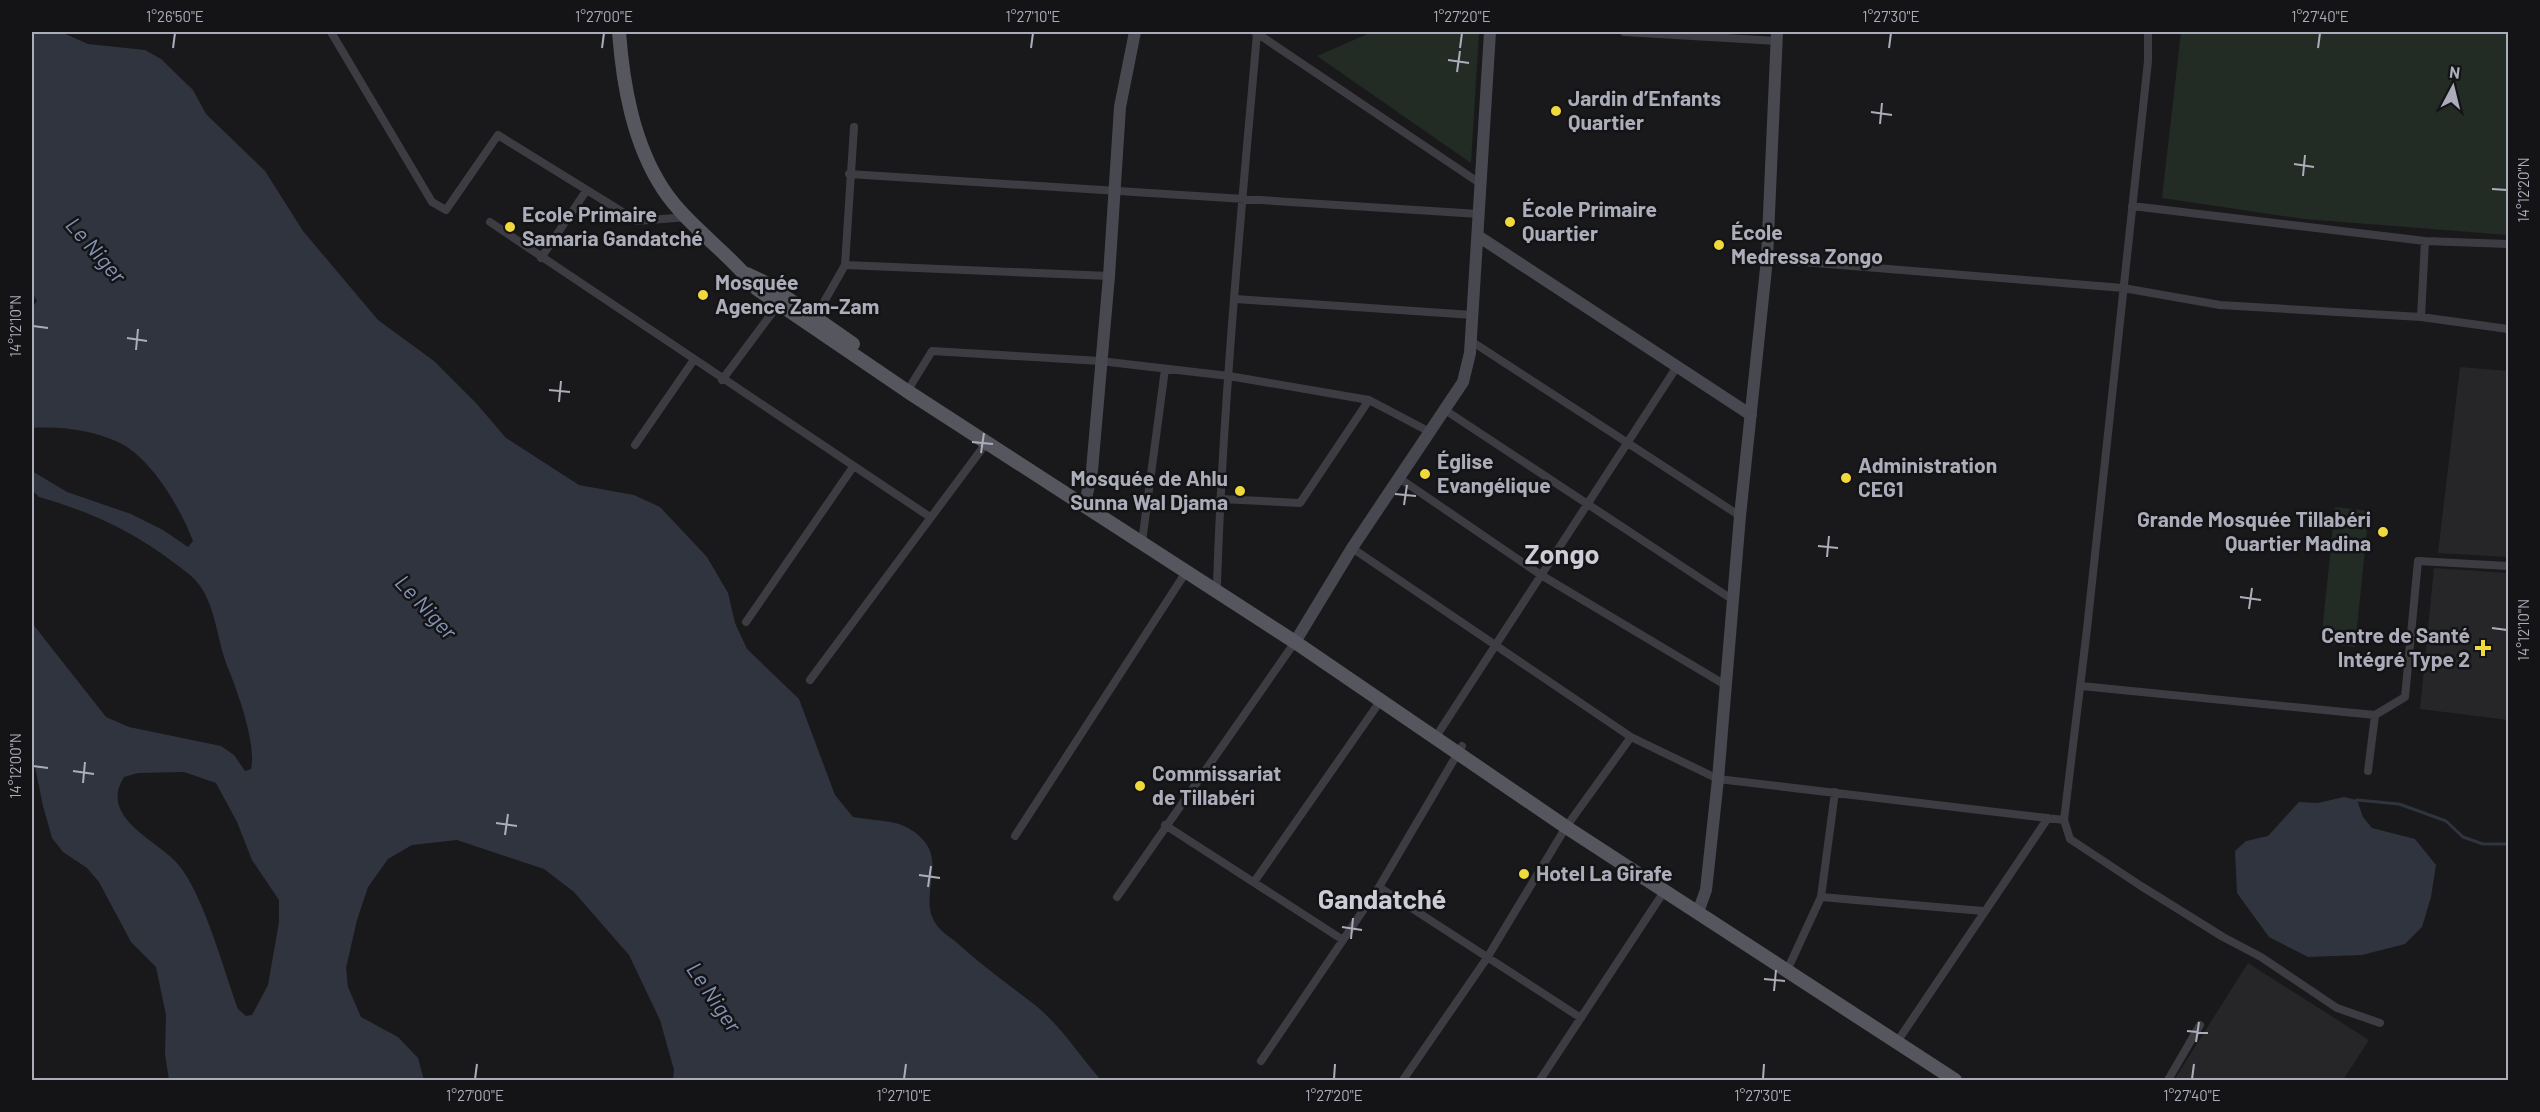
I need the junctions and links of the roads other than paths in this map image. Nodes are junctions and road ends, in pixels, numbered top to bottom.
1 (332, 32) edge
2 (619, 32) edge
3 (1135, 32) edge
4 (1258, 32) edge
5 (1490, 32) edge
6 (1624, 32) edge
7 (2148, 32) edge
8 (1777, 36) edge
9 (854, 127) dead end
10 (849, 174) junction
11 (1481, 184) junction
12 (1113, 191) junction
13 (586, 192) junction
14 (1242, 199) junction
15 (2132, 206) junction
16 (1479, 214) junction
17 (688, 217) junction
18 (490, 222) dead end
19 (1478, 236) junction
20 (2425, 241) junction
21 (2508, 244) edge
22 (541, 258) junction
23 (1767, 259) junction
24 (844, 265) junction
25 (745, 273) junction
26 (1109, 276) junction
27 (2124, 288) junction
28 (1235, 299) junction
29 (778, 305) junction
30 (1473, 315) junction
31 (816, 316) junction
32 (2421, 318) junction
33 (2508, 329) edge
34 (1471, 341) junction
35 (693, 361) junction
36 (1100, 361) junction
37 (1678, 365) junction
38 (1165, 369) junction
39 (1229, 376) junction
40 (722, 380) junction
41 (911, 386) junction
42 (1369, 400) junction
43 (1445, 410) junction
44 (1751, 415) junction
45 (1430, 432) junction
46 (987, 441) junction
47 (1628, 442) junction
48 (635, 445) dead end
49 (853, 467) junction
50 (1399, 478) junction
51 (1086, 499) junction
52 (1220, 499) junction
53 (1587, 504) junction
54 (1740, 516) junction
55 (930, 518) junction
56 (1143, 539) junction
57 (1352, 548) junction
58 (2508, 566) edge
59 (1186, 572) junction
60 (1541, 575) junction
61 (1217, 584) junction
62 (1733, 600) junction
63 (746, 622) dead end
64 (1297, 639) junction
65 (1495, 645) junction
66 (810, 680) dead end
67 (1727, 686) junction
68 (2081, 686) junction
69 (1381, 700) junction
70 (2375, 715) junction
71 (1439, 732) junction
72 (1630, 737) junction
73 (1461, 749) junction
74 (2368, 771) dead end
75 (1718, 779) junction
76 (1835, 792) junction
77 (2048, 818) junction
78 (2064, 820) junction
79 (1568, 824) junction
80 (1165, 825) junction
81 (1015, 836) dead end
82 (1254, 882) junction
83 (1379, 887) junction
84 (1665, 891) junction
85 (1117, 897) dead end
86 (1821, 897) junction
87 (1700, 908) junction
88 (1983, 911) junction
89 (1343, 940) junction
90 (1487, 958) junction
91 (1790, 964) junction
92 (1581, 1018) junction
93 (2380, 1023) dead end
94 (2200, 1025) dead end
95 (1901, 1036) junction
96 (1261, 1061) dead end
97 (1403, 1080) edge
98 (1540, 1080) edge
99 (1955, 1080) edge
100 (1968, 1080) edge
101 (2168, 1080) edge

1 - 13 street
2 - 17 main road
3 - 12 street
4 - 11 street
4 - 14 street
5 - 11 street
6 - 8 street
7 - 15 street
8 - 23 street
9 - 10 street
10 - 12 street
10 - 24 street
11 - 16 street
12 - 14 street
12 - 26 street
13 - 17 street
13 - 22 street
14 - 16 street
14 - 28 street
15 - 20 street
15 - 27 street
16 - 19 street
17 - 25 main road
18 - 22 street
19 - 30 street
19 - 37 street
20 - 21 street
20 - 32 street
22 - 35 street
23 - 27 street
23 - 44 street
24 - 26 street
24 - 31 street
25 - 29 main road
25 - 31 main road
26 - 36 street
27 - 32 street
27 - 68 street
28 - 30 street
28 - 39 street
29 - 40 street
29 - 46 main road
30 - 34 street
31 - 41 main road
32 - 33 street
34 - 43 street
34 - 47 street
35 - 40 street
35 - 48 street
36 - 38 street
36 - 41 street
36 - 51 street
37 - 44 street
37 - 47 street
38 - 39 street
38 - 56 street
39 - 42 street
39 - 52 street
40 - 49 street
41 - 51 main road
42 - 45 street
42 - 52 street
43 - 45 street
43 - 53 street
44 - 54 street
45 - 50 street
46 - 51 main road
46 - 55 street
47 - 53 street
47 - 54 street
49 - 55 street
49 - 63 street
50 - 57 street
50 - 60 street
51 - 56 main road
52 - 61 street
53 - 60 street
53 - 62 street
54 - 62 street
55 - 66 street
56 - 59 main road
56 - 61 main road
57 - 64 street
57 - 65 street
58 - 70 street
59 - 64 main road
59 - 81 street
60 - 65 street
60 - 67 street
61 - 64 main road
62 - 67 street
64 - 69 main road
64 - 71 main road
64 - 80 street
65 - 71 street
65 - 72 street
67 - 75 street
68 - 70 street
68 - 78 street
69 - 73 main road
69 - 82 street
70 - 74 street
71 - 73 main road
72 - 75 street
72 - 79 street
73 - 79 main road
73 - 83 street
75 - 76 street
75 - 87 street
76 - 77 street
76 - 86 street
77 - 78 street
77 - 88 street
78 - 93 street
79 - 84 main road
79 - 87 main road
79 - 90 street
80 - 82 street
80 - 85 street
82 - 89 street
83 - 89 street
83 - 90 street
84 - 87 main road
84 - 92 street
86 - 88 street
86 - 91 street
87 - 91 main road
87 - 99 main road
88 - 95 street
89 - 96 street
90 - 92 street
90 - 97 street
91 - 95 main road
92 - 98 street
94 - 101 street
95 - 100 main road

